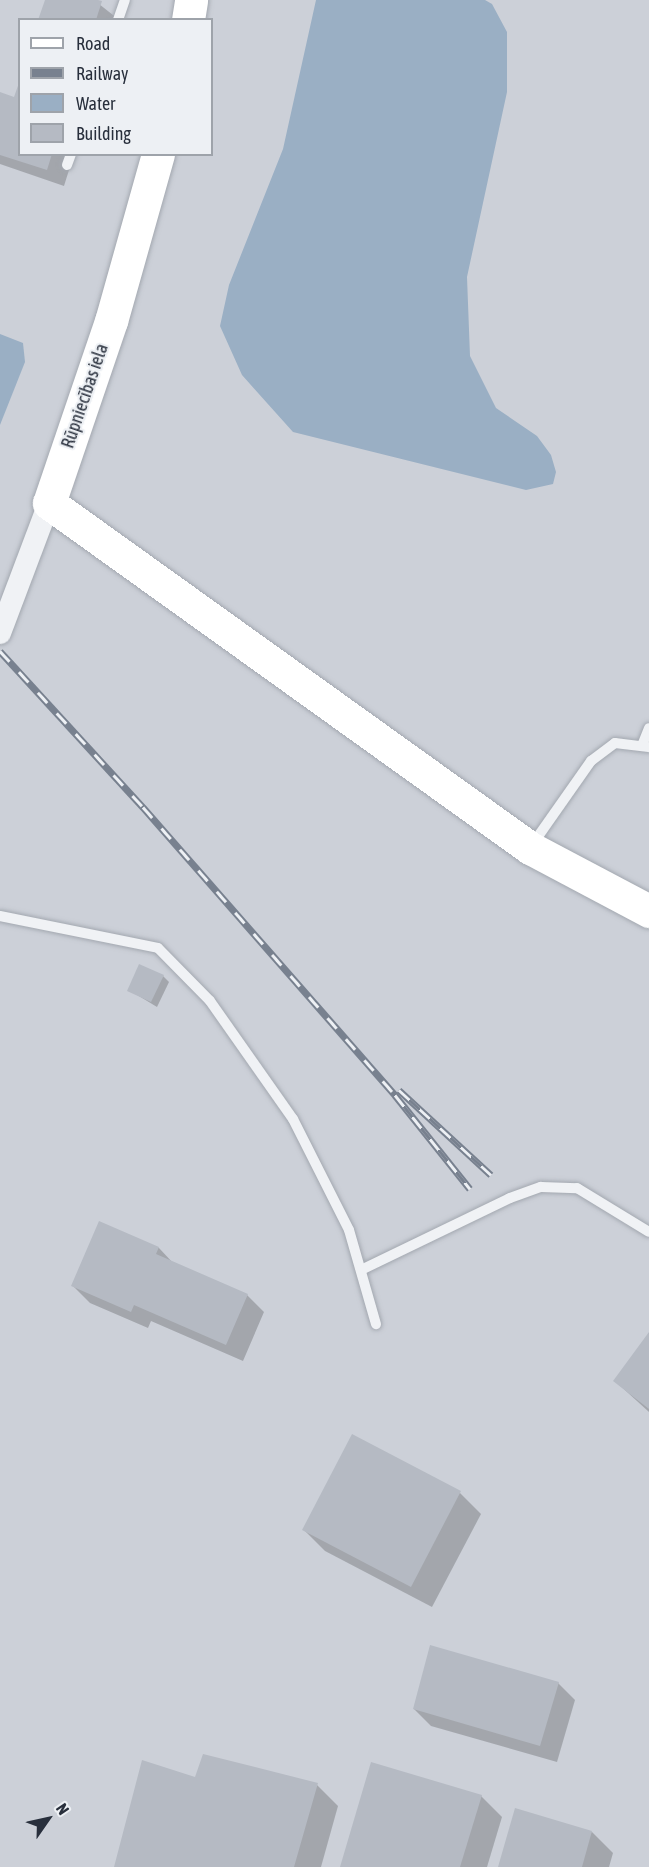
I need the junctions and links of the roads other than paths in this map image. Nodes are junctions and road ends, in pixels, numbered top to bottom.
1 (125, 0) edge
2 (191, 0) edge
3 (119, 18) edge
4 (188, 18) edge
5 (157, 156) edge
6 (49, 503) junction
7 (0, 633) edge
8 (649, 728) edge
9 (646, 745) edge
10 (531, 848) junction
11 (649, 912) edge
12 (0, 916) edge
13 (649, 1233) edge
14 (361, 1270) junction
15 (376, 1324) dead end

1 - 3 lane
2 - 4 main road
5 - 6 main road, Rūpniecības iela
6 - 7 street, Rūpniecības iela
6 - 10 main road
8 - 9 lane
9 - 10 lane
10 - 11 main road
12 - 14 lane
13 - 14 lane
14 - 15 lane

